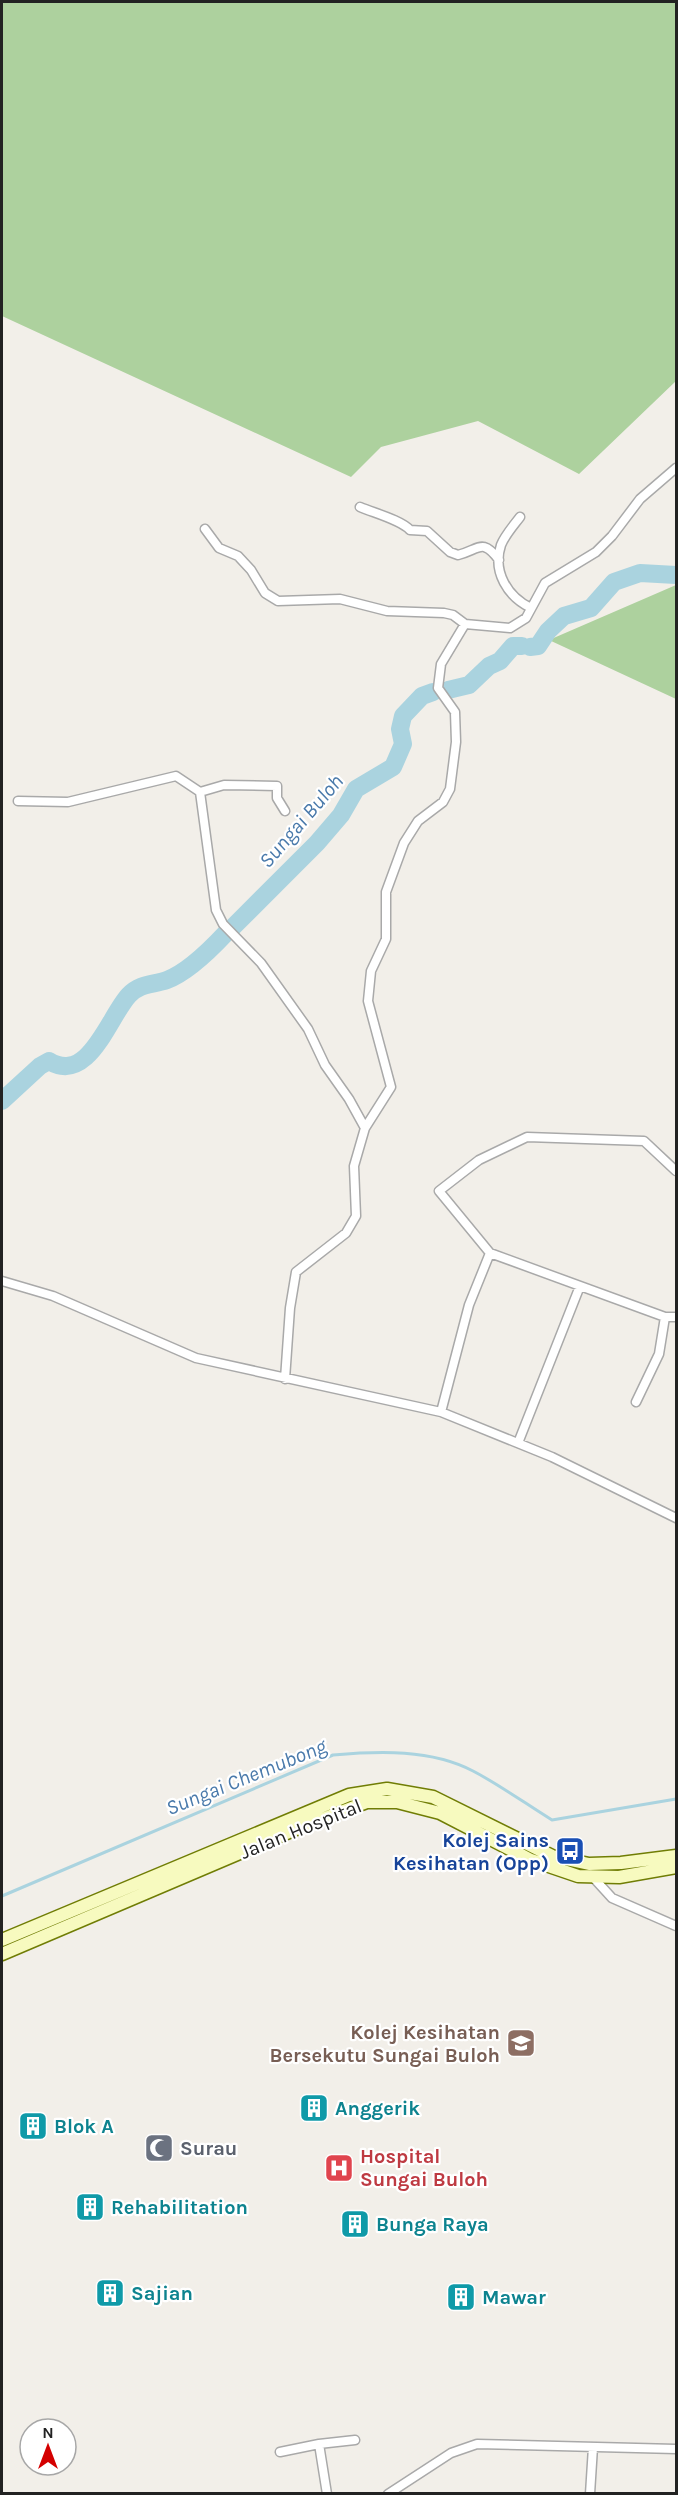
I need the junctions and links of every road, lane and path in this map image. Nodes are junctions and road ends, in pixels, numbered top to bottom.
1 (676, 468) edge
2 (360, 507) dead end
3 (520, 517) dead end
4 (205, 529) dead end
5 (500, 560) junction
6 (531, 608) junction
7 (465, 624) junction
8 (200, 792) junction
9 (18, 801) dead end
10 (285, 811) dead end
11 (365, 1128) junction
12 (676, 1171) edge
13 (490, 1253) junction
14 (2, 1281) edge
15 (580, 1286) junction
16 (665, 1317) junction
17 (676, 1317) edge
18 (285, 1379) junction
19 (636, 1402) dead end
20 (441, 1412) junction
21 (518, 1443) junction
22 (676, 1518) edge
23 (676, 1856) edge
24 (676, 1867) edge
25 (590, 1870) junction
26 (676, 1926) edge
27 (2, 1940) edge
28 (2, 1954) edge
29 (355, 2440) dead end
30 (319, 2444) junction
31 (593, 2447) junction
32 (676, 2449) edge
33 (280, 2452) dead end
34 (327, 2493) edge
35 (388, 2493) edge
36 (590, 2493) edge

1 - 6 street
2 - 5 street
3 - 5 street
4 - 7 street
5 - 6 street
6 - 7 street
7 - 11 street
8 - 9 street
8 - 10 street
8 - 11 street
11 - 18 street
12 - 13 street
13 - 15 street
13 - 20 street
14 - 18 street
15 - 16 street
15 - 21 street
16 - 17 street
16 - 19 street
18 - 20 street
20 - 21 street
21 - 22 street
23 - 25 main road, Jalan Hospital
24 - 25 main road, Jalan Hospital
25 - 26 street
25 - 27 main road, Jalan Hospital
25 - 28 main road, Jalan Hospital
29 - 30 street
30 - 33 street
30 - 34 street
31 - 32 street
31 - 35 street
31 - 36 street

